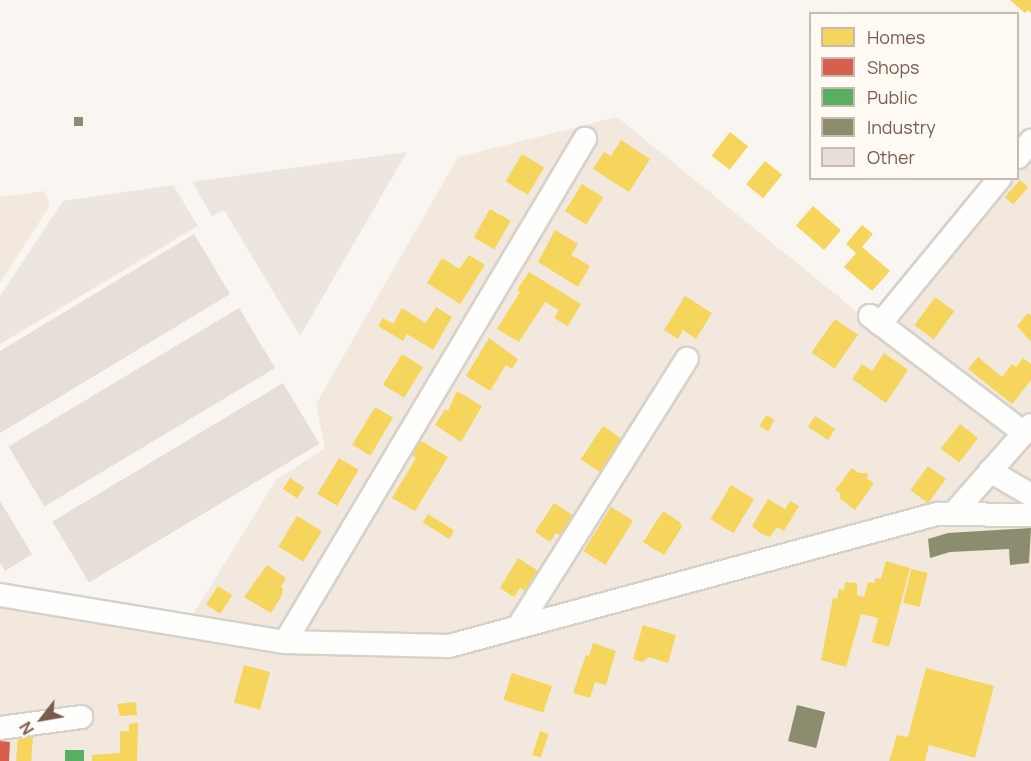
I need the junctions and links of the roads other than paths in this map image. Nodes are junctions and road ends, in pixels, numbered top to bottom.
1 (585, 139) dead end
2 (1031, 141) edge
3 (1019, 156) edge
4 (998, 180) edge
5 (687, 359) dead end
6 (1027, 429) edge
7 (990, 471) junction
8 (1031, 495) edge
9 (952, 514) junction
10 (1031, 514) edge
11 (0, 595) edge
12 (518, 627) junction
13 (285, 642) junction
14 (81, 717) dead end
15 (0, 728) edge

1 - 13 street
2 - 3 street
4 - 6 street
5 - 12 street
6 - 7 street
7 - 8 street
7 - 9 street
9 - 10 street
9 - 12 street
11 - 13 street
12 - 13 street
14 - 15 street

